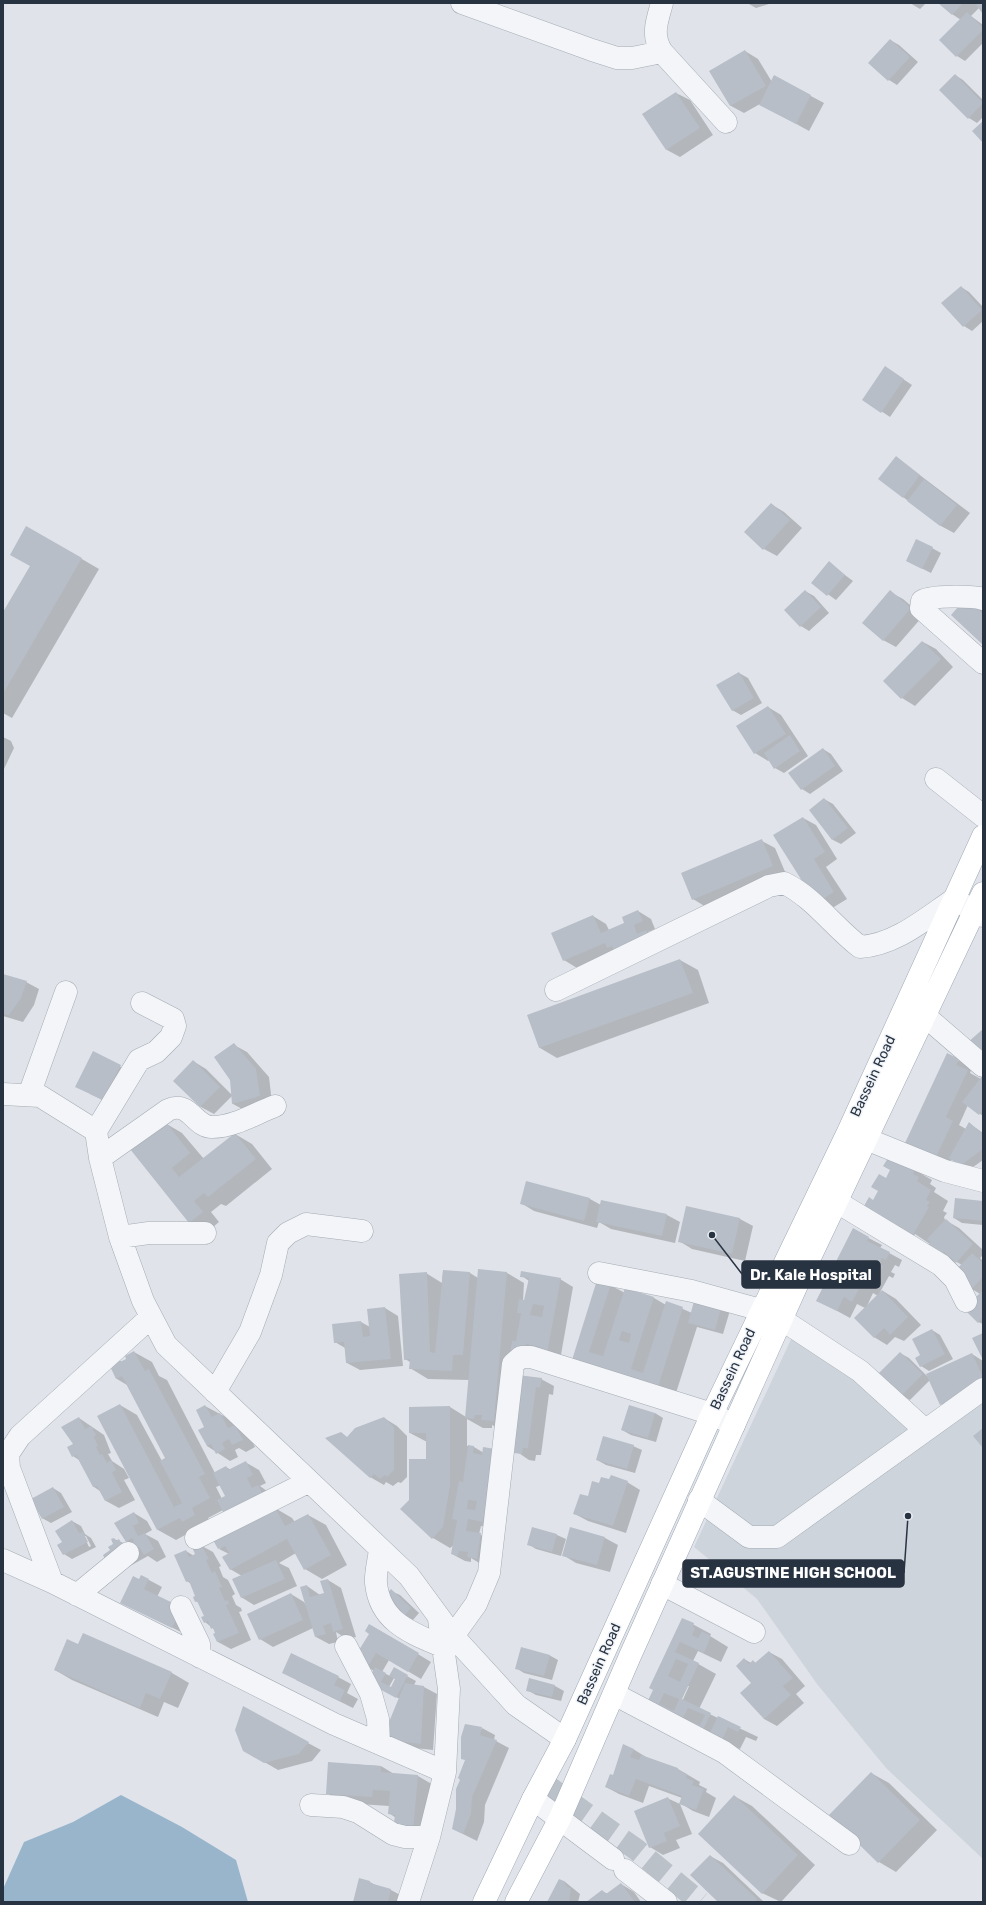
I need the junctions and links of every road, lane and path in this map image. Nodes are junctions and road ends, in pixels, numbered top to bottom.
1 (462, 3) edge
2 (662, 3) edge
3 (662, 52) junction
4 (726, 122) dead end
5 (983, 600) edge
6 (983, 663) edge
7 (936, 779) dead end
8 (983, 816) edge
9 (983, 836) edge
10 (953, 900) junction
11 (980, 906) edge
12 (556, 990) dead end
13 (66, 992) dead end
14 (142, 1003) dead end
15 (925, 1016) junction
16 (983, 1066) edge
17 (3, 1094) edge
18 (29, 1095) junction
19 (275, 1106) dead end
20 (96, 1131) junction
21 (857, 1135) junction
22 (100, 1158) junction
23 (983, 1181) edge
24 (836, 1202) junction
25 (362, 1231) dead end
26 (205, 1233) dead end
27 (120, 1237) junction
28 (599, 1272) dead end
29 (966, 1301) dead end
30 (761, 1310) junction
31 (151, 1317) junction
32 (782, 1319) junction
33 (983, 1389) edge
34 (215, 1392) junction
35 (712, 1414) junction
36 (734, 1425) junction
37 (924, 1430) junction
38 (6, 1466) edge
39 (308, 1482) junction
40 (699, 1500) junction
41 (196, 1538) dead end
42 (380, 1549) junction
43 (128, 1554) dead end
44 (3, 1560) edge
45 (52, 1582) junction
46 (662, 1584) junction
47 (77, 1595) junction
48 (181, 1607) dead end
49 (754, 1632) dead end
50 (448, 1642) junction
51 (346, 1646) dead end
52 (200, 1657) junction
53 (614, 1694) junction
54 (565, 1739) junction
55 (379, 1743) junction
56 (445, 1772) junction
57 (533, 1799) junction
58 (311, 1805) dead end
59 (560, 1818) junction
60 (429, 1837) junction
61 (849, 1844) dead end
62 (408, 1902) edge
63 (484, 1902) edge
64 (516, 1902) edge
65 (666, 1902) edge

1 - 3 street
2 - 3 street
3 - 4 street
5 - 6 street
7 - 8 street
9 - 10 main road, Bassein Road
10 - 11 street
10 - 12 street
10 - 21 main road, Bassein Road
11 - 15 main road, Bassein Road
13 - 18 street
14 - 20 street
15 - 16 street
15 - 21 main road, Bassein Road
17 - 18 street
18 - 20 street
19 - 22 street
20 - 22 street
21 - 23 street
21 - 24 main road, Bassein Road
21 - 30 main road, Bassein Road
22 - 27 street
24 - 29 street
24 - 32 main road, Bassein Road
25 - 34 street
26 - 27 street
27 - 31 street
28 - 30 street
30 - 32 street
30 - 35 main road, Bassein Road
31 - 34 street
31 - 38 street
32 - 36 main road, Bassein Road
32 - 37 street
33 - 37 street
34 - 39 street
35 - 36 street
35 - 50 street
35 - 54 main road, Bassein Road
36 - 40 main road, Bassein Road
37 - 40 street
38 - 45 street
39 - 41 street
39 - 42 street
40 - 46 main road, Bassein Road
42 - 50 street
42 - 50 street
43 - 47 street
44 - 45 street
45 - 47 street
46 - 49 street
46 - 53 main road, Bassein Road
47 - 52 street
48 - 52 street
50 - 54 street
50 - 56 street
51 - 55 street
52 - 55 street
53 - 59 main road, Bassein Road
53 - 61 street
54 - 57 main road, Bassein Road
55 - 56 street
56 - 60 street
57 - 59 street
57 - 63 main road, Bassein Road
58 - 60 street
59 - 64 main road, Bassein Road
59 - 65 street
60 - 62 street

